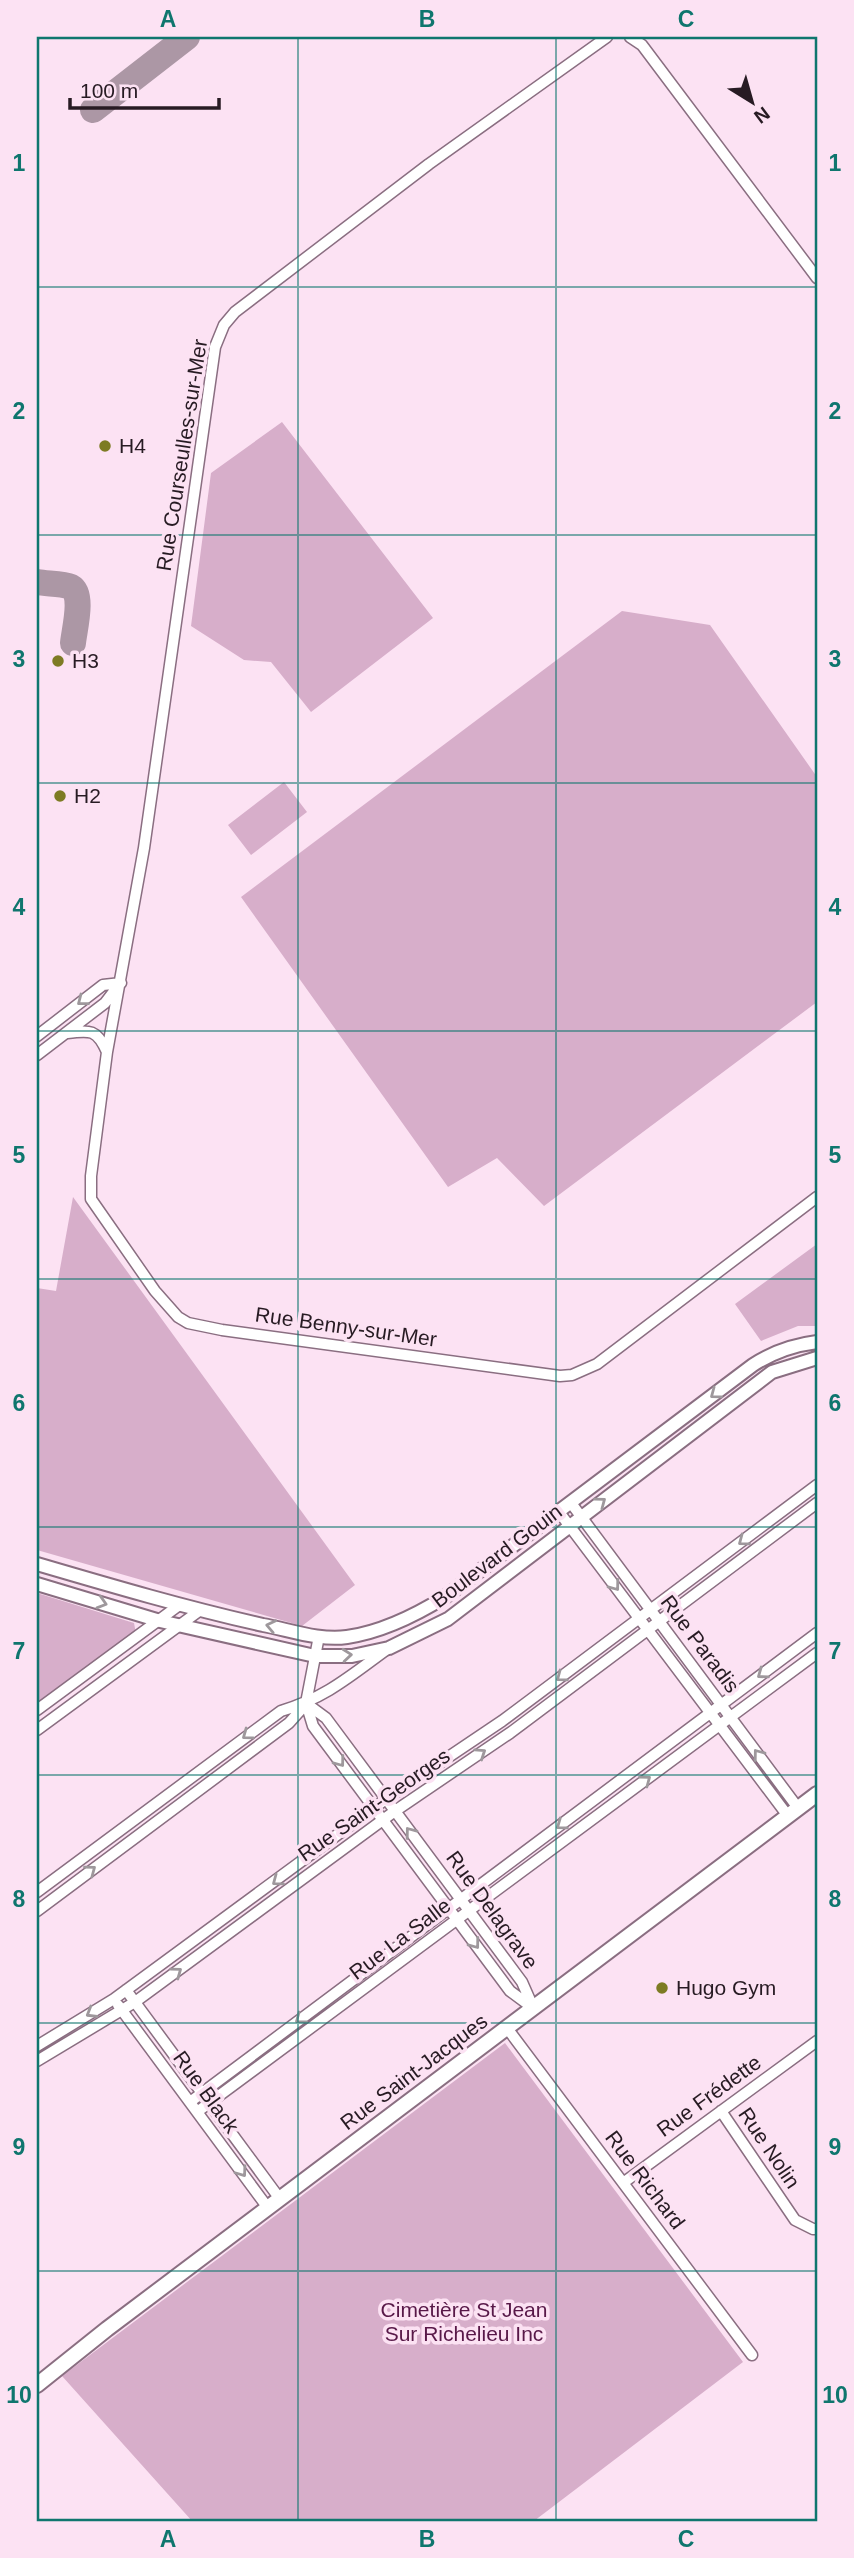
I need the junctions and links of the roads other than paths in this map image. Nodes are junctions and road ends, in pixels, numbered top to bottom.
1 (607, 37) edge
2 (630, 37) edge
3 (817, 278) edge
4 (121, 983) junction
5 (47, 1029) junction
6 (65, 1034) junction
7 (37, 1036) edge
8 (55, 1041) junction
9 (107, 1052) junction
10 (37, 1055) edge
11 (817, 1197) edge
12 (817, 1342) edge
13 (798, 1344) junction
14 (817, 1358) edge
15 (803, 1360) junction
16 (739, 1375) junction
17 (750, 1389) junction
18 (817, 1485) edge
19 (571, 1503) junction
20 (817, 1503) edge
21 (559, 1512) junction
22 (582, 1517) junction
23 (768, 1522) junction
24 (570, 1526) junction
25 (777, 1533) junction
26 (37, 1564) edge
27 (37, 1584) edge
28 (445, 1597) junction
29 (178, 1606) junction
30 (651, 1610) junction
31 (199, 1611) junction
32 (456, 1613) junction
33 (639, 1618) junction
34 (160, 1620) junction
35 (659, 1621) junction
36 (180, 1625) junction
37 (648, 1629) junction
38 (817, 1633) edge
39 (319, 1636) junction
40 (389, 1648) junction
41 (817, 1653) edge
42 (315, 1657) junction
43 (66, 1689) junction
44 (75, 1702) junction
45 (306, 1703) junction
46 (721, 1704) junction
47 (37, 1710) edge
48 (711, 1713) junction
49 (730, 1717) junction
50 (502, 1721) junction
51 (720, 1725) junction
52 (37, 1730) edge
53 (510, 1733) junction
54 (170, 1793) junction
55 (817, 1794) edge
56 (386, 1799) junction
57 (178, 1805) junction
58 (374, 1808) junction
59 (584, 1808) junction
60 (395, 1811) junction
61 (793, 1812) junction
62 (383, 1820) junction
63 (593, 1820) junction
64 (37, 1892) edge
65 (253, 1898) junction
66 (460, 1899) junction
67 (47, 1903) junction
68 (261, 1909) junction
69 (449, 1909) junction
70 (37, 1911) edge
71 (469, 1911) junction
72 (457, 1920) junction
73 (126, 1990) junction
74 (114, 1999) junction
75 (135, 2002) junction
76 (323, 2002) junction
77 (533, 2008) junction
78 (122, 2010) junction
79 (331, 2014) junction
80 (507, 2028) junction
81 (817, 2041) edge
82 (37, 2046) edge
83 (254, 2053) junction
84 (37, 2061) edge
85 (263, 2064) junction
86 (202, 2093) junction
87 (190, 2102) junction
88 (209, 2103) junction
89 (197, 2112) junction
90 (721, 2112) junction
91 (623, 2183) junction
92 (274, 2203) junction
93 (817, 2229) edge
94 (752, 2355) dead end
95 (37, 2385) edge

1 - 4 street, Rue Courseulles-sur-Mer
2 - 3 street
4 -> 5 street
4 - 6 street
4 - 9 street, Rue Benny-sur-Mer
5 - 7 street
5 - 8 street
6 - 8 street
6 - 9 street
8 - 10 street
9 - 11 street, Rue Benny-sur-Mer
12 - 13 street, Boulevard Gouin
13 - 15 street
13 - 16 street, Boulevard Gouin
14 - 15 street, Boulevard Gouin
15 - 17 street, Boulevard Gouin
16 - 17 street
16 -> 19 street, Boulevard Gouin
22 -> 17 street, Boulevard Gouin
18 - 23 street, Rue Saint-Georges
19 - 21 street, Boulevard Gouin
19 - 22 street, Rue Paradis
20 - 25 street, Rue Saint-Georges
21 - 24 street, Rue Paradis
21 - 28 street, Boulevard Gouin
22 - 24 street, Boulevard Gouin
22 - 30 street, Rue Paradis
23 - 25 street
23 -> 30 street, Rue Saint-Georges
24 - 32 street, Boulevard Gouin
24 -> 33 street, Rue Paradis
25 - 35 street, Rue Saint-Georges
26 - 29 street, Boulevard Gouin
27 -> 34 street, Boulevard Gouin
28 - 32 street
28 - 39 street, Boulevard Gouin
29 - 31 street, Boulevard Gouin
29 - 34 street
30 - 33 street, Rue Saint-Georges
30 - 35 street, Rue Paradis
31 - 36 street
39 -> 31 street, Boulevard Gouin
32 - 40 street, Boulevard Gouin
33 - 37 street, Rue Paradis
33 -> 50 street, Rue Saint-Georges
34 - 36 street, Boulevard Gouin
34 - 43 street
35 - 37 street, Rue Saint-Georges
35 - 46 street, Rue Paradis
36 - 42 street, Boulevard Gouin
36 - 44 street
37 - 48 street, Rue Paradis
37 - 53 street, Rue Saint-Georges
38 -> 46 street, Rue La Salle
39 - 42 street
42 -> 40 street, Boulevard Gouin
40 - 45 street
41 - 49 street, Rue La Salle
42 - 45 street
43 - 44 street
43 - 47 street
44 - 52 street
45 -> 54 street
45 - 56 street, Rue Delagrave
45 - 57 street
45 -> 58 street, Rue Delagrave
46 - 48 street, Rue La Salle
46 - 49 street, Rue Paradis
48 - 51 street, Rue Paradis
48 - 59 street, Rue La Salle
49 - 51 street, Rue La Salle
61 -> 49 street, Rue Paradis
50 - 53 street
50 - 56 street, Rue Saint-Georges
51 - 61 street, Rue Paradis
63 -> 51 street, Rue La Salle
60 -> 53 street, Rue Saint-Georges
54 - 57 street
54 - 64 street
55 - 61 main road, Rue Saint-Jacques
56 - 58 street, Rue Saint-Georges
56 - 60 street, Rue Delagrave
67 -> 57 street
58 - 62 street, Rue Delagrave
58 -> 65 street, Rue Saint-Georges
59 - 63 street
59 -> 66 street, Rue La Salle
60 - 62 street, Rue Saint-Georges
66 -> 60 street, Rue Delagrave
61 - 77 main road, Rue Saint-Jacques
62 - 68 street, Rue Saint-Georges
62 - 69 street, Rue Delagrave
63 - 71 street, Rue La Salle
64 - 67 street
65 - 68 street
65 - 73 street, Rue Saint-Georges
66 - 69 street, Rue La Salle
66 - 71 street, Rue Delagrave
67 - 70 street
75 -> 68 street, Rue Saint-Georges
69 - 72 street, Rue Delagrave
69 - 76 street, Rue La Salle
71 - 72 street, Rue La Salle
71 - 77 street, Rue Delagrave
72 -> 77 street, Rue Delagrave
72 - 79 street, Rue La Salle
73 - 74 street, Rue Saint-Georges
73 - 75 street, Rue Black
74 - 78 street, Rue Black
74 -> 82 street, Rue Saint-Georges
75 - 78 street, Rue Saint-Georges
75 - 86 street, Rue Black
76 - 79 street
76 -> 83 street, Rue La Salle
77 - 80 main road, Rue Saint-Jacques
78 - 84 street, Rue Saint-Georges
78 - 87 street, Rue Black
79 - 85 street, Rue La Salle
80 - 91 street, Rue Richard
80 - 92 main road, Rue Saint-Jacques
81 - 90 street, Rue Frédette
83 - 85 street
83 - 86 street, Rue La Salle
85 - 88 street, Rue La Salle
86 - 87 street, Rue La Salle
86 - 88 street, Rue Black
87 - 89 street, Rue Black
88 - 89 street, Rue La Salle
88 - 92 street, Rue Black
89 -> 92 street, Rue Black
90 - 91 street, Rue Frédette
90 - 93 street, Rue Nolin
91 - 94 street, Rue Richard
92 - 95 main road, Rue Saint-Jacques

